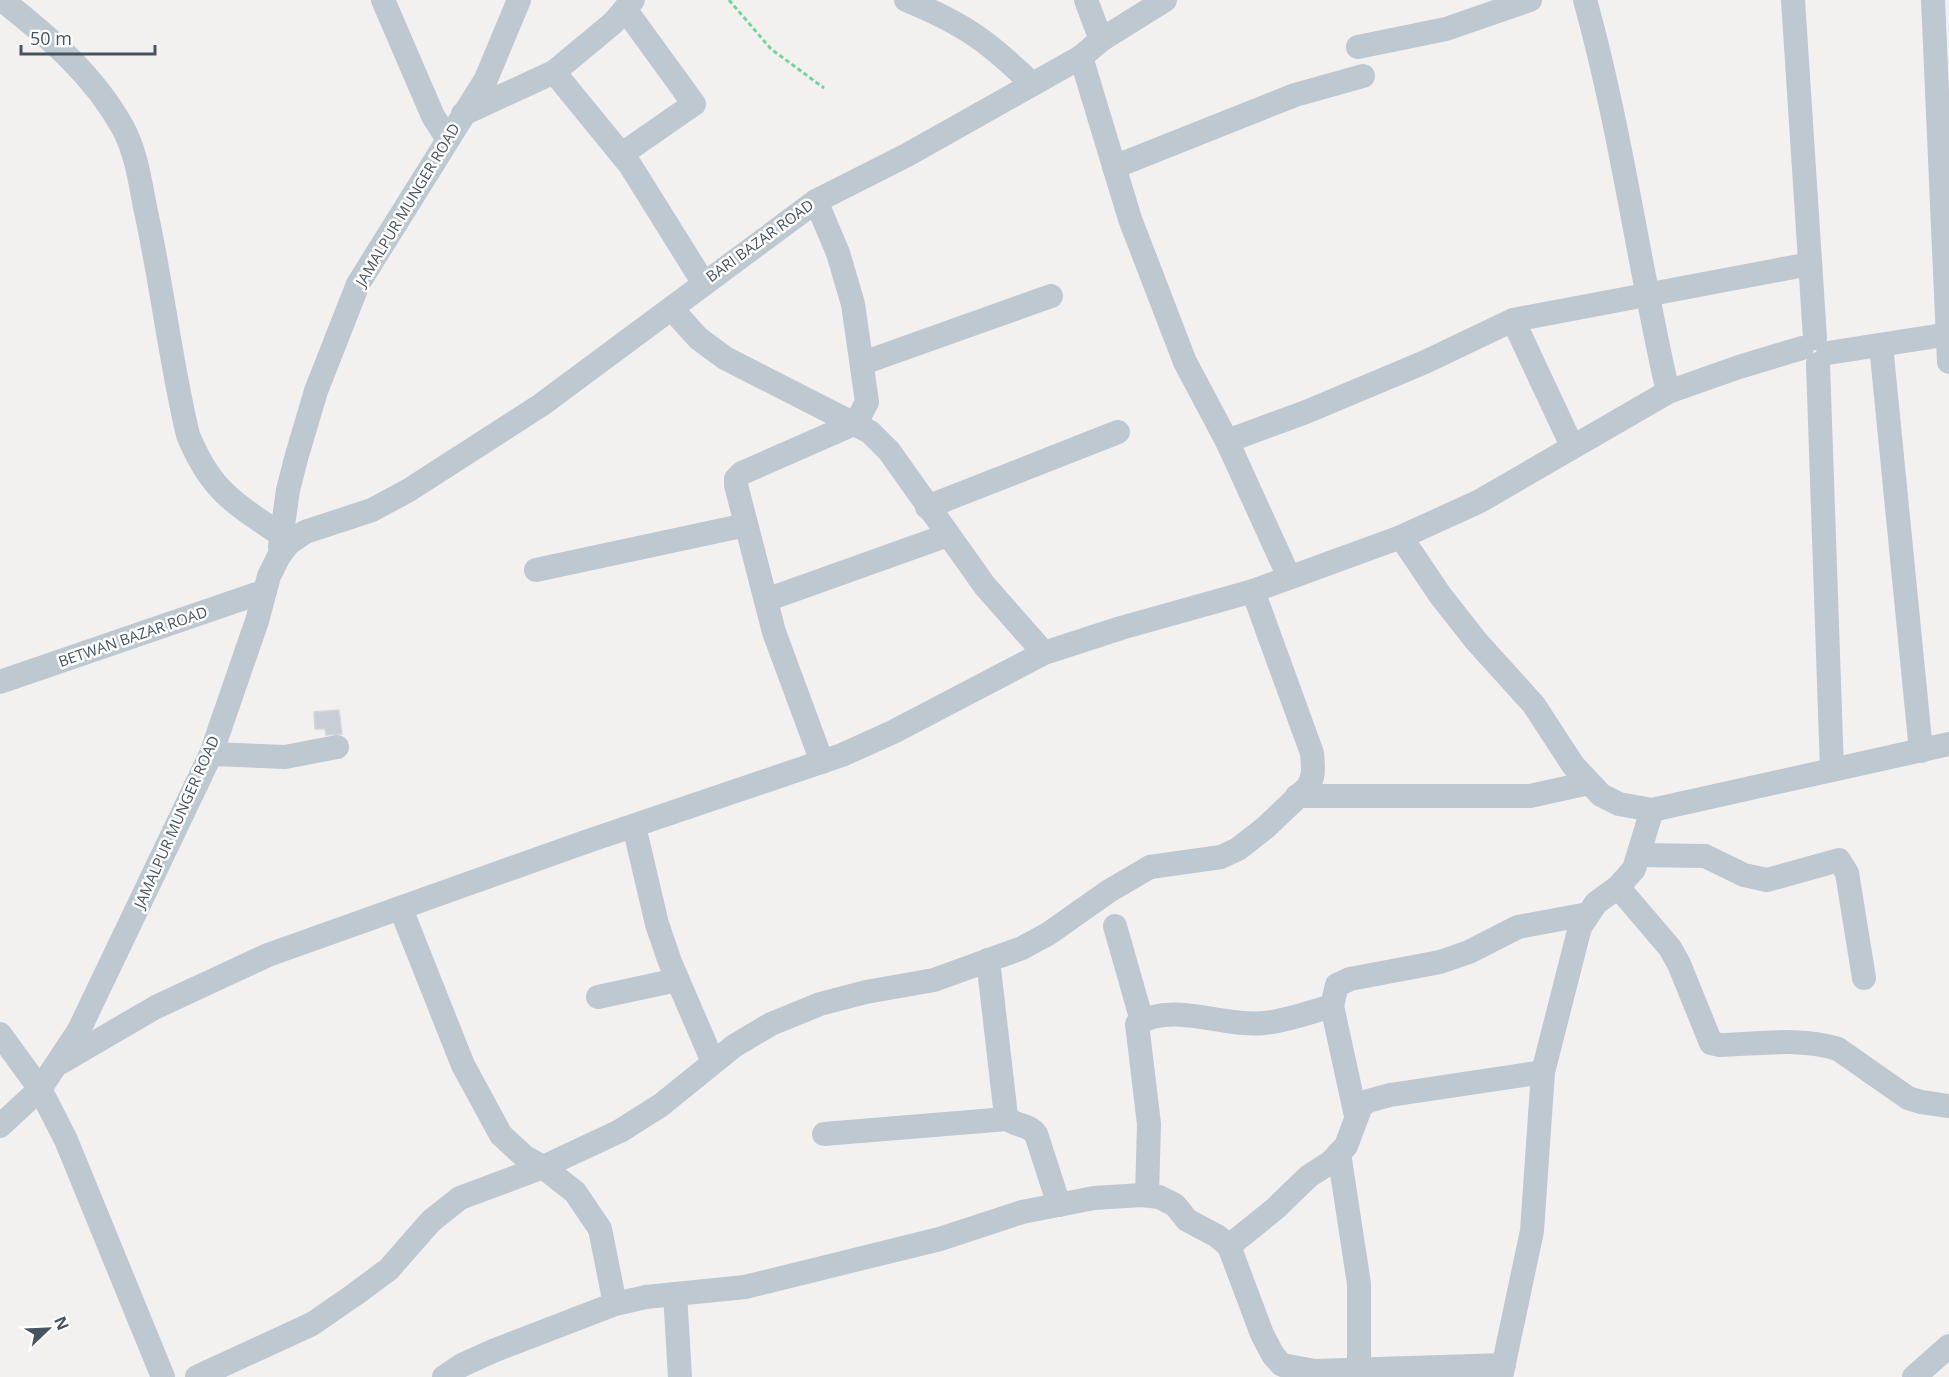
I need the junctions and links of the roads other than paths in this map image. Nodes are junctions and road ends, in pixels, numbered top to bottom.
1 (2, 0) edge
2 (383, 0) edge
3 (519, 0) edge
4 (906, 0) edge
5 (1086, 0) edge
6 (1165, 0) edge
7 (1530, 0) edge
8 (1585, 0) edge
9 (1793, 0) edge
10 (1933, 0) edge
11 (629, 4) edge
12 (1101, 40) junction
13 (1358, 47) dead end
14 (1081, 57) junction
15 (554, 72) junction
16 (1363, 76) dead end
17 (1032, 84) junction
18 (463, 114) junction
19 (447, 138) junction
20 (622, 154) junction
21 (1114, 167) junction
22 (816, 201) junction
23 (1810, 264) junction
24 (703, 282) junction
25 (1645, 294) junction
26 (1052, 296) dead end
27 (672, 309) junction
28 (1513, 320) junction
29 (1948, 334) edge
30 (1881, 345) junction
31 (1816, 351) junction
32 (1949, 362) edge
33 (863, 363) junction
34 (1668, 392) junction
35 (856, 423) junction
36 (1118, 432) dead end
37 (1227, 441) junction
38 (1572, 446) junction
39 (927, 507) junction
40 (372, 510) joint
41 (746, 525) junction
42 (948, 535) junction
43 (1401, 537) junction
44 (280, 545) junction
45 (536, 570) dead end
46 (1289, 577) junction
47 (265, 591) junction
48 (1253, 591) junction
49 (766, 600) junction
50 (1044, 653) junction
51 (0, 682) edge
52 (1949, 744) edge
53 (337, 747) dead end
54 (1921, 751) junction
55 (211, 754) junction
56 (822, 762) junction
57 (1832, 770) junction
58 (1589, 783) junction
59 (1297, 796) junction
60 (1652, 810) junction
61 (634, 826) junction
62 (1640, 855) junction
63 (1618, 886) junction
64 (401, 909) junction
65 (1587, 914) junction
66 (1115, 926) dead end
67 (988, 960) junction
68 (1864, 978) dead end
69 (677, 980) junction
70 (598, 997) dead end
71 (1332, 1006) junction
72 (1142, 1021) junction
73 (0, 1034) edge
74 (712, 1062) junction
75 (60, 1063) junction
76 (1543, 1072) junction
77 (40, 1089) junction
78 (1949, 1106) edge
79 (1356, 1116) junction
80 (1007, 1119) junction
81 (0, 1126) edge
82 (824, 1134) dead end
83 (1339, 1153) junction
84 (543, 1167) junction
85 (1147, 1195) junction
86 (1059, 1205) junction
87 (1229, 1246) junction
88 (675, 1294) junction
89 (615, 1304) junction
90 (1949, 1346) edge
91 (1359, 1370) junction
92 (1503, 1371) edge
93 (163, 1377) edge
94 (197, 1377) edge
95 (444, 1377) edge
96 (680, 1377) edge
97 (1914, 1377) edge

1 - 44 street
2 - 19 street
3 - 18 street, JAMALPUR MUNGER ROAD
4 - 17 street
5 - 12 street
6 - 12 street, BARI BAZAR ROAD
7 - 13 street
8 - 25 street
9 - 23 street
10 - 29 street
11 - 15 street
11 - 20 street
12 - 14 street, BARI BAZAR ROAD
14 - 17 street, BARI BAZAR ROAD
14 - 21 street
15 - 18 street
15 - 20 street
16 - 21 street
17 - 22 street, BARI BAZAR ROAD
18 - 19 street, JAMALPUR MUNGER ROAD
19 - 44 street, JAMALPUR MUNGER ROAD
20 - 24 street
21 - 37 street
22 - 24 street, BARI BAZAR ROAD
22 - 33 street
23 - 25 street
23 - 31 street
24 - 27 street, BARI BAZAR ROAD
25 - 28 street
25 - 34 street
26 - 33 street
27 - 35 street
27 - 40 street, BARI BAZAR ROAD
28 - 37 street
28 - 38 street
29 - 30 street
29 - 32 street
30 - 31 street
30 - 54 street
31 - 34 street
31 - 57 street
33 - 35 street
34 - 38 street
35 - 39 street
35 - 41 street
36 - 39 street
37 - 46 street
38 - 43 street
39 - 42 street
40 - 44 street, JAMALPUR MUNGER ROAD
41 - 45 street
41 - 49 street
42 - 49 street
42 - 50 street
43 - 46 street
43 - 58 street
44 - 47 street, JAMALPUR MUNGER ROAD
46 - 48 street
47 - 51 street, BETWAN BAZAR ROAD
47 - 55 street, JAMALPUR MUNGER ROAD
48 - 50 street
48 - 59 street
49 - 56 street
50 - 56 street
52 - 54 street
53 - 55 street
54 - 57 street
55 - 75 street, JAMALPUR MUNGER ROAD
56 - 61 street
57 - 60 street
58 - 59 street
58 - 60 street
59 - 67 street
60 - 62 street
61 - 64 street
61 - 69 street
62 - 63 street
62 - 68 street
63 - 65 street
63 - 78 street
64 - 75 street
64 - 84 street
65 - 71 street
65 - 76 street
66 - 72 street
67 - 74 street
67 - 80 street
69 - 70 street
69 - 74 street
71 - 72 street
71 - 79 street
72 - 85 street
73 - 77 street
74 - 84 street
75 - 77 street, JAMALPUR MUNGER ROAD
76 - 79 street
76 - 92 street
77 - 81 street, JAMALPUR MUNGER ROAD
77 - 93 street
79 - 83 street
80 - 82 street
80 - 86 street
83 - 87 street
83 - 91 street
84 - 89 street
84 - 94 street
85 - 86 street
85 - 87 street
86 - 88 street
87 - 91 street
88 - 89 street
88 - 96 street
89 - 95 street
90 - 97 street
91 - 92 street

